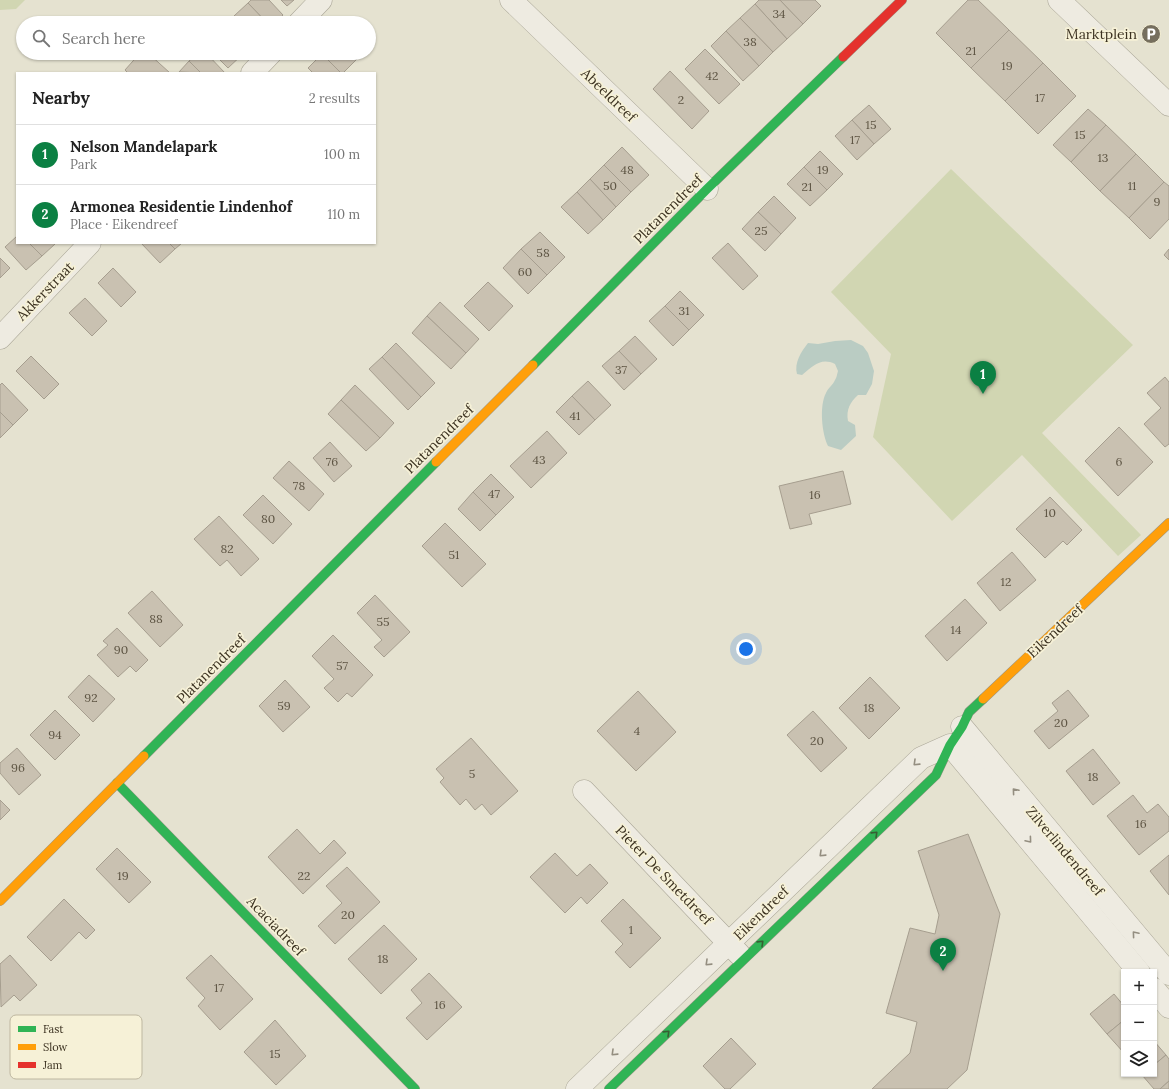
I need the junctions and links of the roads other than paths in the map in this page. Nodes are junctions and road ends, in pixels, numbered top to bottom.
1 (321, 0) edge
2 (511, 0) edge
3 (902, 0) edge
4 (1059, 0) edge
5 (306, 16) edge
6 (264, 60) edge
7 (253, 72) edge
8 (1169, 106) edge
9 (707, 189) junction
10 (89, 244) edge
11 (0, 338) edge
12 (1169, 523) edge
13 (962, 727) junction
14 (950, 745) junction
15 (117, 783) junction
16 (584, 791) dead end
17 (0, 901) edge
18 (730, 943) junction
19 (744, 960) junction
20 (1144, 967) edge
21 (1169, 974) edge
22 (1157, 993) edge
23 (1169, 1007) edge
24 (415, 1089) edge
25 (577, 1089) edge
26 (608, 1089) edge

1 - 5 street
2 - 9 street, Abeeldreef
3 - 9 street, Platanendreef
4 - 8 street
6 - 7 street
9 - 15 street, Platanendreef
10 - 11 street, Akkerstraat
12 - 13 street, Eikendreef
13 - 14 street, Eikendreef
20 -> 13 street, Zilverlindendreef
14 -> 18 street, Eikendreef
19 -> 14 street, Eikendreef
14 -> 20 street, Zilverlindendreef
15 - 17 street, Platanendreef
15 - 24 street, Acaciadreef
16 - 18 street, Pieter De Smetdreef
18 - 19 street, Pieter De Smetdreef
18 -> 25 street, Eikendreef
26 -> 19 street, Eikendreef
20 - 21 street, Zilverlindendreef
22 - 23 street

